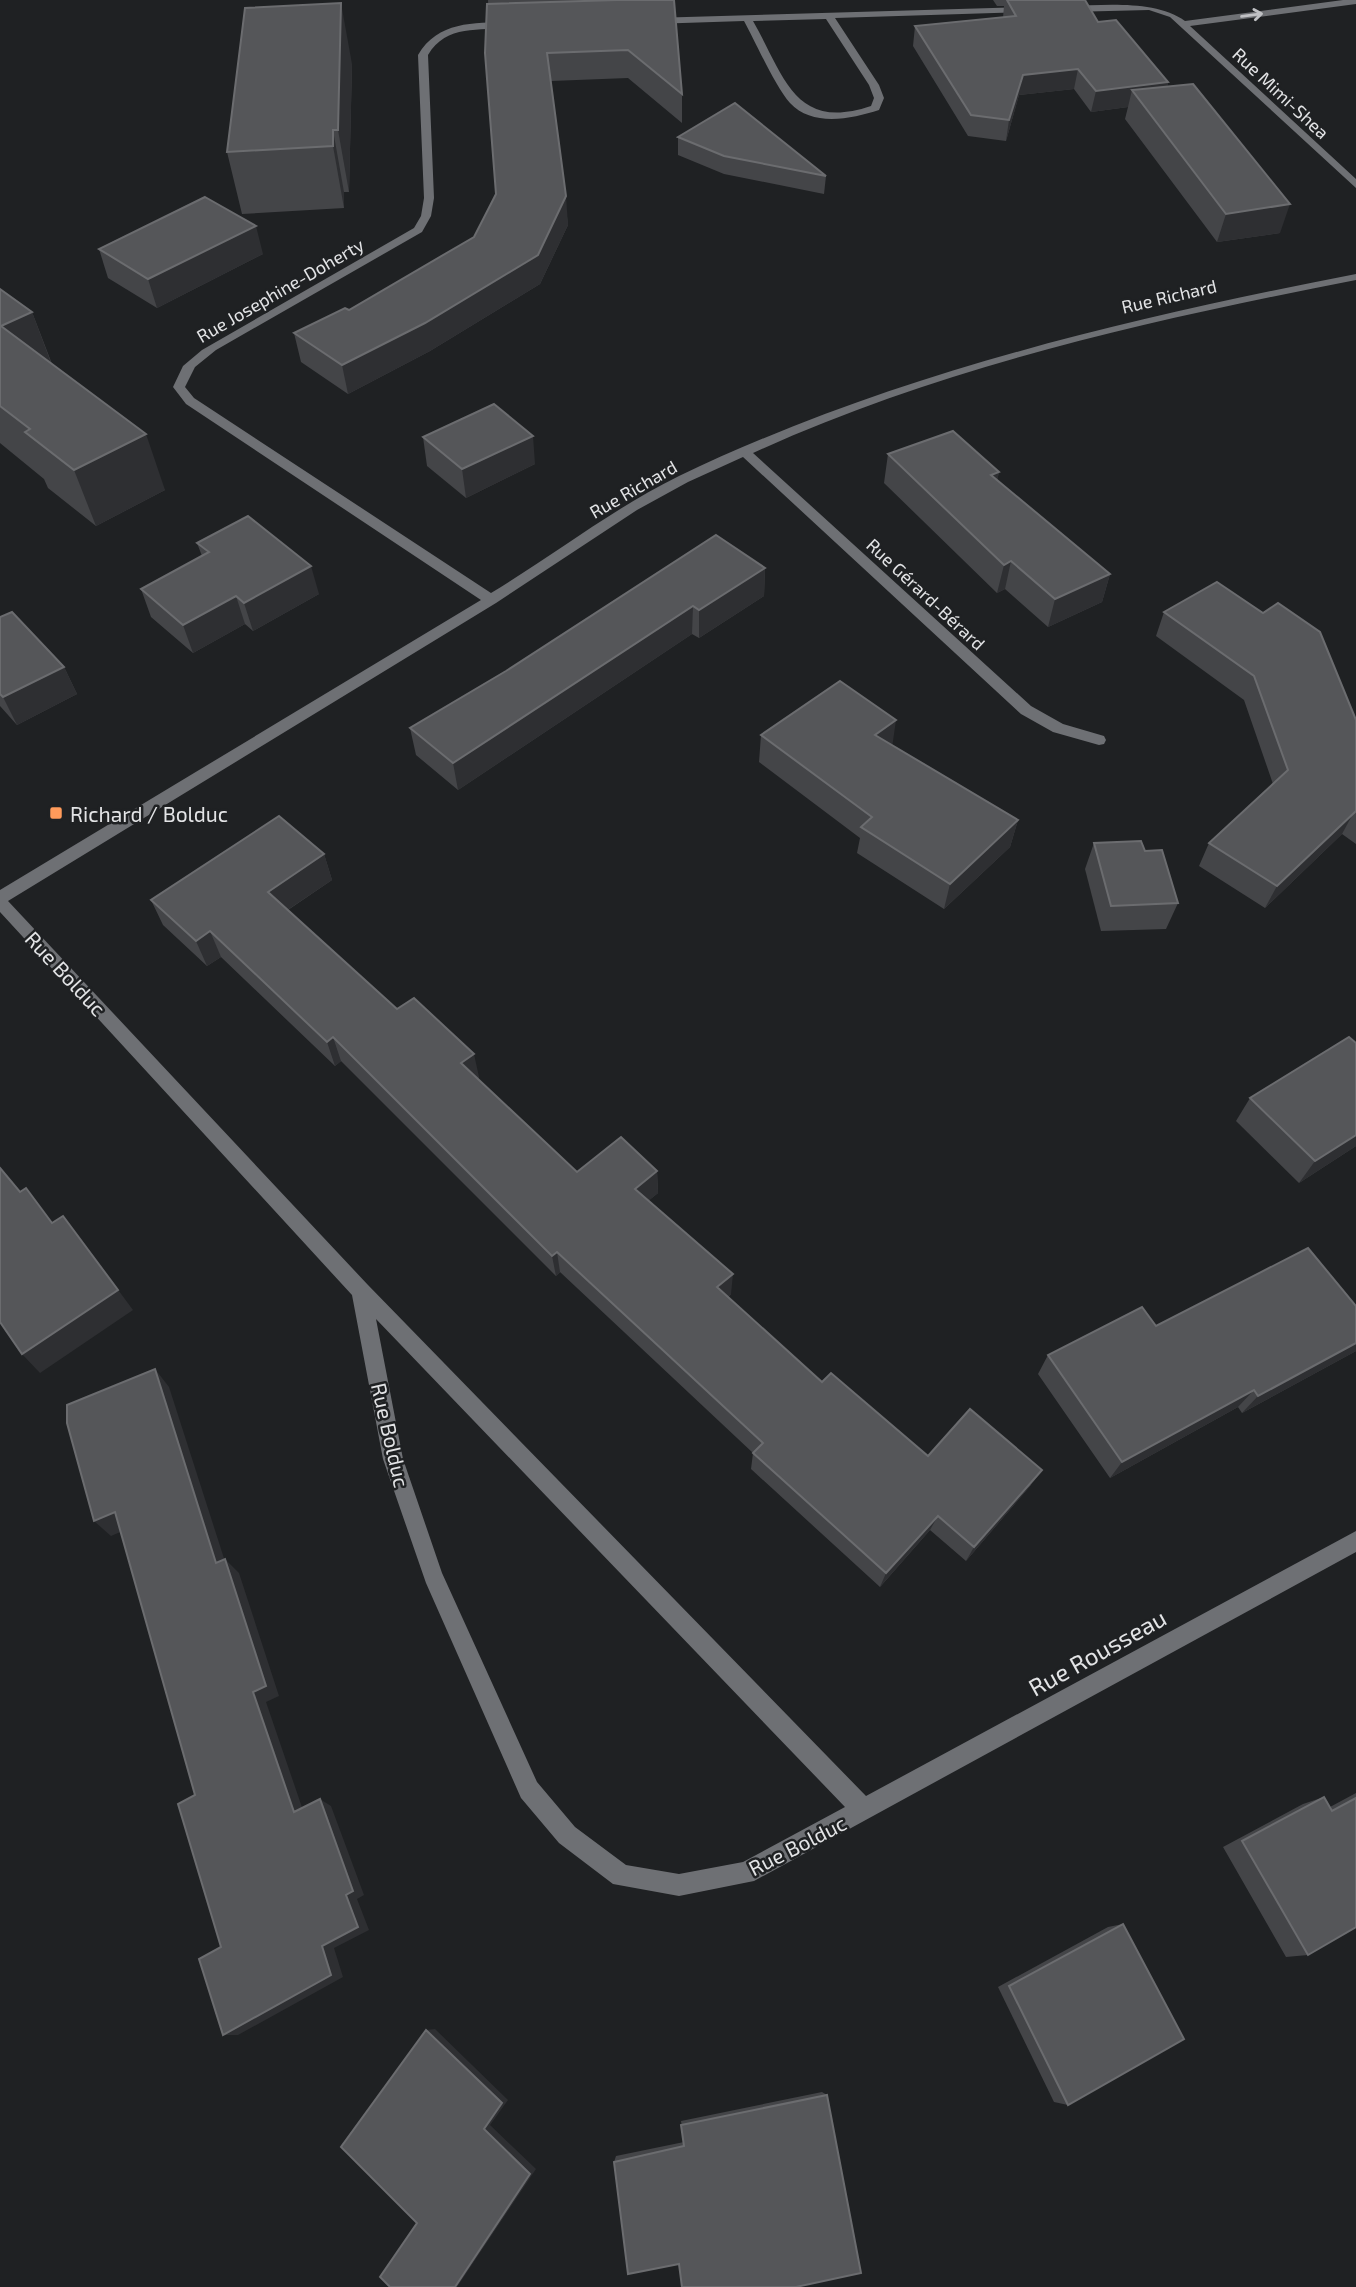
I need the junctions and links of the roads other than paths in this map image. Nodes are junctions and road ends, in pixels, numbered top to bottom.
1 (1356, 1) edge
2 (1160, 4) edge
3 (1044, 9) edge
4 (1058, 9) edge
5 (829, 16) junction
6 (747, 19) junction
7 (640, 22) edge
8 (1185, 24) junction
9 (520, 25) edge
10 (1356, 185) edge
11 (1356, 277) edge
12 (744, 451) junction
13 (491, 600) junction
14 (1099, 740) dead end
15 (0, 900) edge
16 (361, 1291) junction
17 (1356, 1541) edge
18 (864, 1810) junction

8 -> 1 street, Rue Mimi-Shea
2 - 4 street, Rue Mimi-Shea
2 - 8 street, Rue Mimi-Shea
3 - 5 street
5 - 6 street
5 - 6 street
6 - 7 street
8 - 10 street, Rue Mimi-Shea
9 - 13 street, Rue Josephine-Doherty
11 - 12 street, Rue Richard
12 - 13 street, Rue Richard
12 - 14 street, Rue Gérard-Bérard
13 - 15 street, Rue Richard
15 - 16 street, Rue Bolduc
16 - 18 street, Rue Bolduc
16 - 18 street, Rue Bolduc
17 - 18 street, Rue Rousseau

